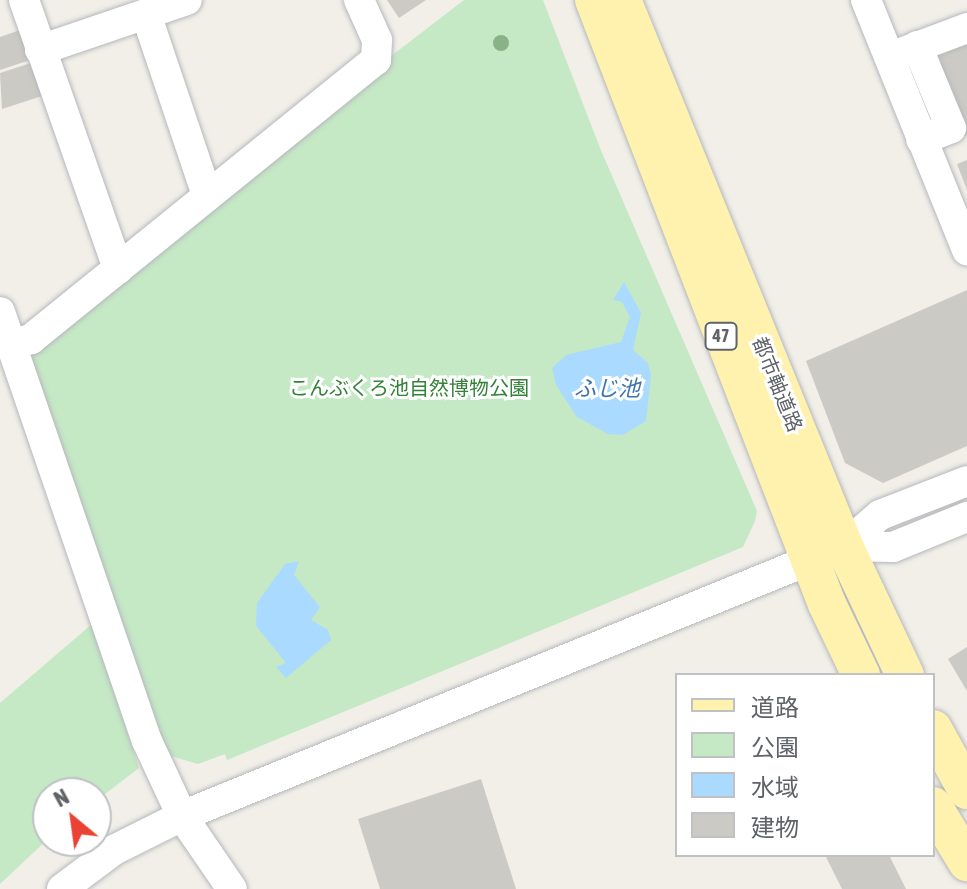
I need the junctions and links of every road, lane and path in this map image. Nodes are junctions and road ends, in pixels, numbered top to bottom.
1 (24, 0) edge
2 (187, 0) edge
3 (359, 0) edge
4 (594, 0) edge
5 (622, 0) edge
6 (866, 0) edge
7 (146, 14) junction
8 (967, 28) edge
9 (40, 50) junction
10 (903, 52) junction
11 (207, 195) junction
12 (967, 250) edge
13 (118, 269) junction
14 (0, 312) edge
15 (10, 344) junction
16 (967, 481) edge
17 (967, 517) edge
18 (826, 553) junction
19 (860, 673) edge
20 (904, 673) edge
21 (935, 733) edge
22 (967, 790) edge
23 (935, 809) edge
24 (182, 816) junction
25 (967, 862) edge
26 (62, 889) edge
27 (232, 889) edge

1 - 9 street
2 - 7 street
3 - 11 street
4 - 18 main road, 都市軸道路 / 47
5 - 18 main road, 都市軸道路 / 47
6 - 10 street
7 - 9 street
7 - 11 street
8 - 10 street
9 - 13 street
10 - 12 street
11 - 13 street
13 - 15 street
14 - 15 street
15 - 24 street
16 - 18 street
17 - 18 street
18 - 19 main road, 都市軸道路 / 47
18 - 20 main road, 都市軸道路 / 47
18 - 24 street
21 - 22 main road
23 - 25 main road
24 - 26 street
24 - 27 street

